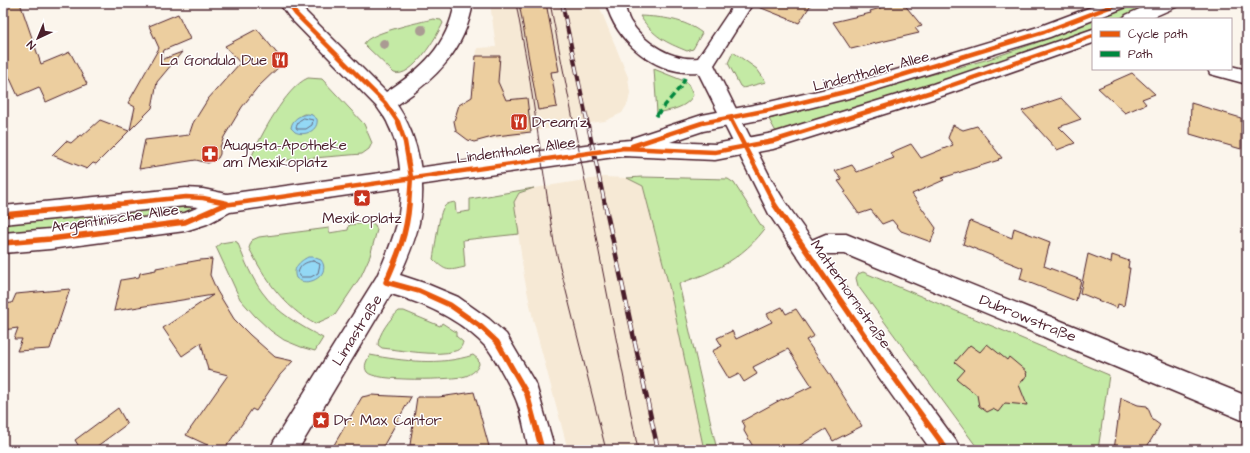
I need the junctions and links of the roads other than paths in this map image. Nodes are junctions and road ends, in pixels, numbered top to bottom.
1 (288, 3) edge
2 (615, 3) edge
3 (744, 3) edge
4 (1120, 3) edge
5 (1170, 3) edge
6 (464, 4) edge
7 (1134, 18) edge
8 (1092, 36) edge
9 (704, 65) junction
10 (1222, 70) edge
11 (1247, 77) edge
12 (386, 103) junction
13 (730, 118) junction
14 (744, 146) junction
15 (624, 148) junction
16 (411, 177) junction
17 (226, 203) junction
18 (3, 215) edge
19 (3, 243) edge
20 (807, 252) junction
21 (386, 282) junction
22 (1247, 408) edge
23 (282, 450) edge
24 (542, 450) edge
25 (947, 450) edge

1 - 12 street, Limastraße
2 - 9 street
3 - 9 street
4 - 13 street, Lindenthaler Allee
5 - 7 street
6 - 12 street
8 - 14 street, Lindenthaler Allee
9 - 13 street, Matterhornstraße
10 - 11 street
12 - 16 street, Limastraße
13 - 14 street, Matterhornstraße
13 - 15 street, Lindenthaler Allee
14 - 15 street, Lindenthaler Allee
14 - 20 street, Matterhornstraße
15 - 16 street, Lindenthaler Allee
16 - 17 street, Argentinische Allee
16 - 21 street, Limastraße
17 - 18 street, Argentinische Allee
17 - 19 street, Argentinische Allee
20 - 22 street, Dubrowstraße
20 - 25 street, Matterhornstraße
21 - 23 street, Limastraße
21 - 24 street

